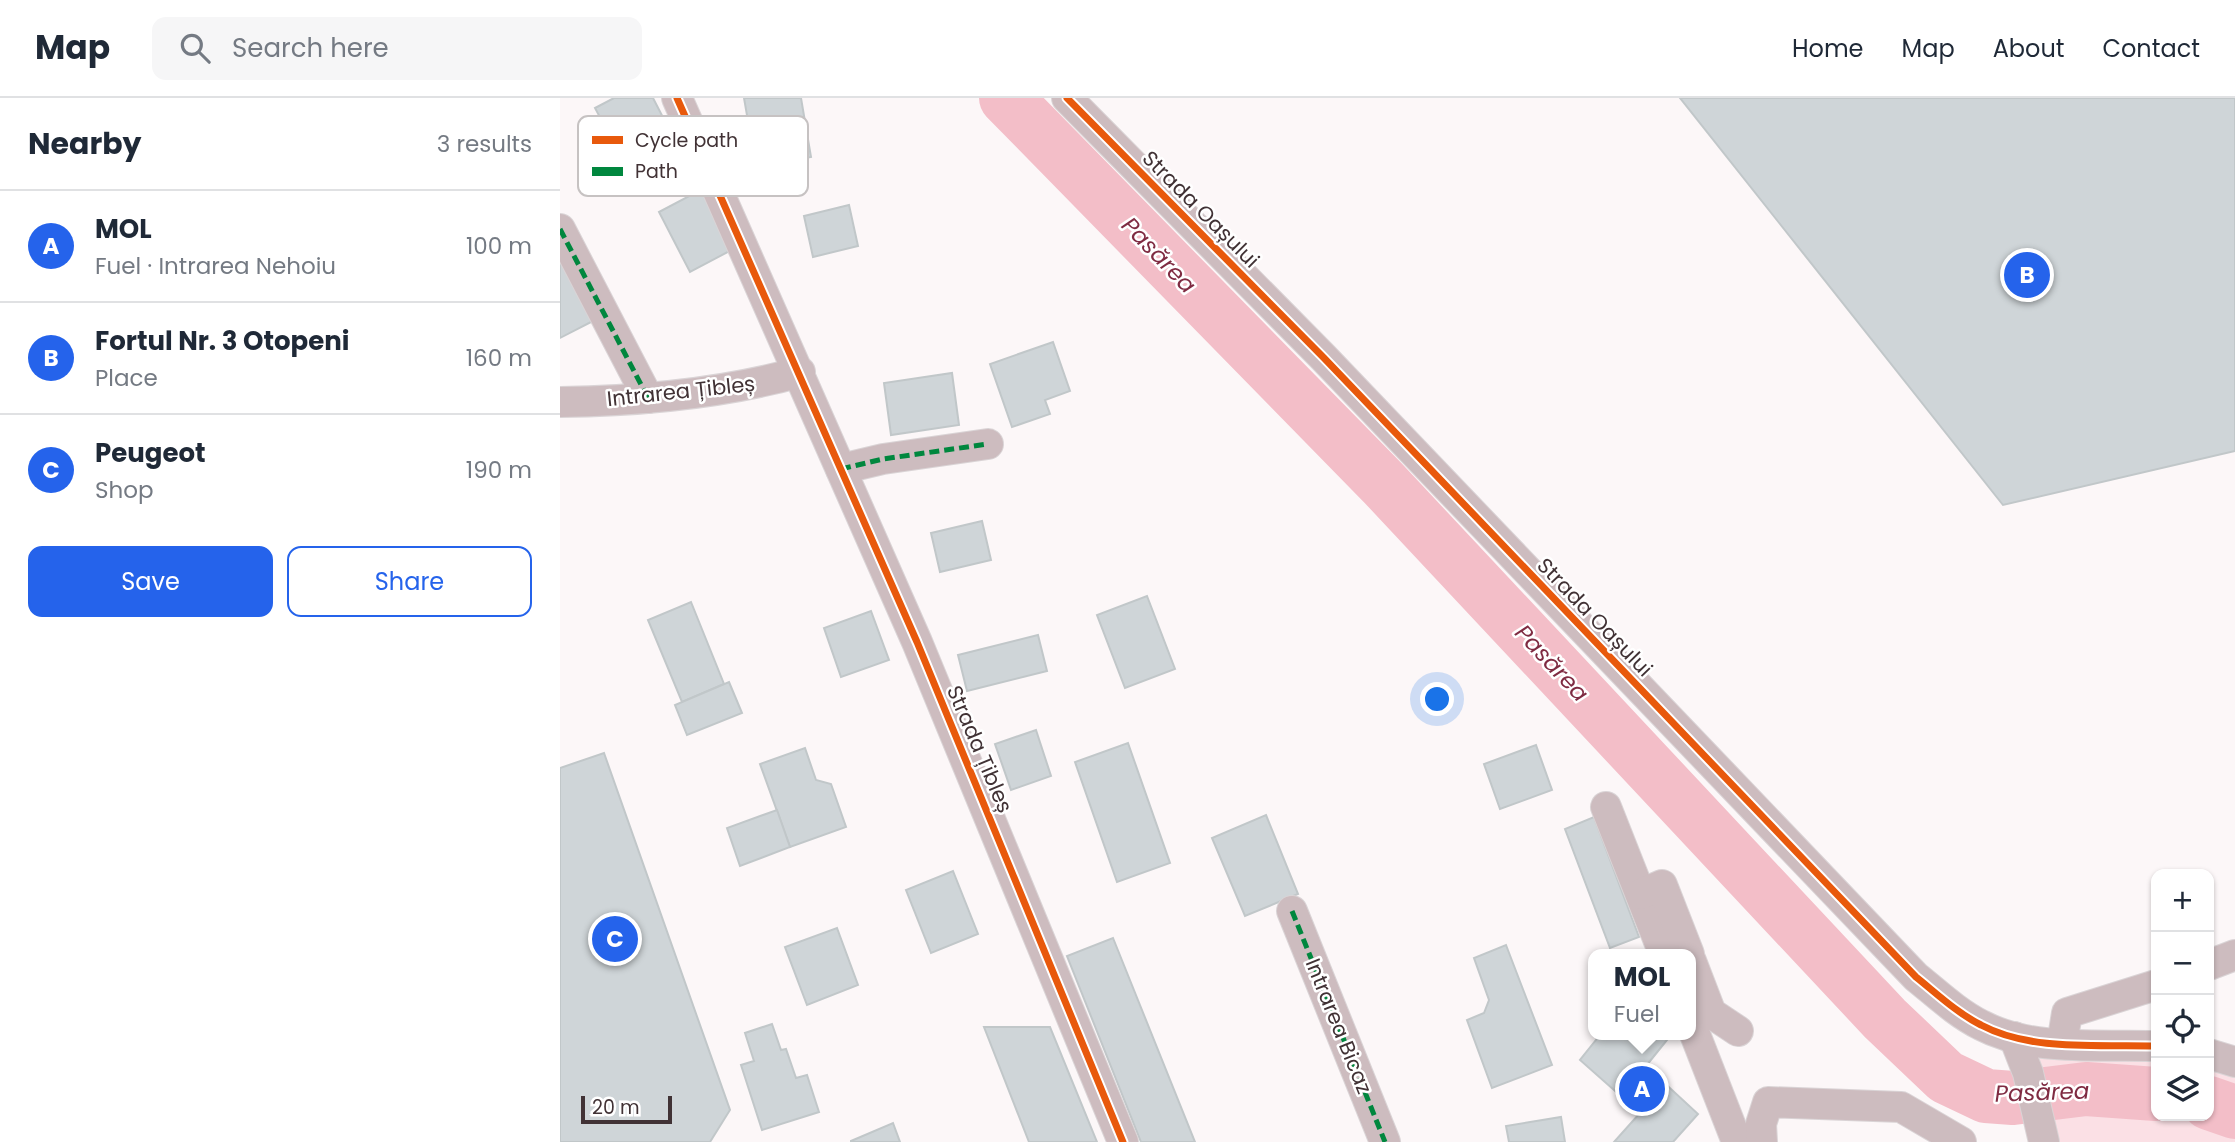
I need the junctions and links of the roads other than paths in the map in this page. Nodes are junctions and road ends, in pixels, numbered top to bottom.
1 (677, 98) edge
2 (1067, 98) edge
3 (685, 116) edge
4 (721, 196) edge
5 (560, 229) edge
6 (800, 372) junction
7 (648, 398) junction
8 (560, 402) edge
9 (988, 444) dead end
10 (841, 469) junction
11 (1606, 807) dead end
12 (1640, 894) junction
13 (1292, 911) dead end
14 (1662, 949) edge
15 (1687, 949) edge
16 (2235, 955) edge
17 (2214, 963) edge
18 (1696, 974) edge
19 (2151, 987) edge
20 (1738, 1031) dead end
21 (1696, 1037) edge
22 (2014, 1037) junction
23 (2062, 1044) junction
24 (2151, 1046) edge
25 (2214, 1056) edge
26 (2235, 1062) edge
27 (1123, 1142) edge
28 (1385, 1142) edge
29 (1737, 1142) edge
30 (1762, 1142) edge
31 (1961, 1142) edge
32 (2044, 1142) edge

1 - 3 street, Strada Țibleș
2 - 22 street, Strada Oașului
4 - 6 street, Strada Țibleș
5 - 7 street
6 - 7 street, Intrarea Țibleș
6 - 10 street, Strada Țibleș
7 - 8 street, Intrarea Țibleș
9 - 10 street
10 - 27 street, Strada Țibleș
11 - 12 street
12 - 14 street
12 - 15 street
13 - 28 street, Intrarea Bicaz
16 - 17 street
18 - 20 street
19 - 23 street
21 - 29 street
22 - 23 street, Strada Oașului
22 - 32 street
23 - 24 street, Strada Oașului
25 - 26 street
30 - 31 street

